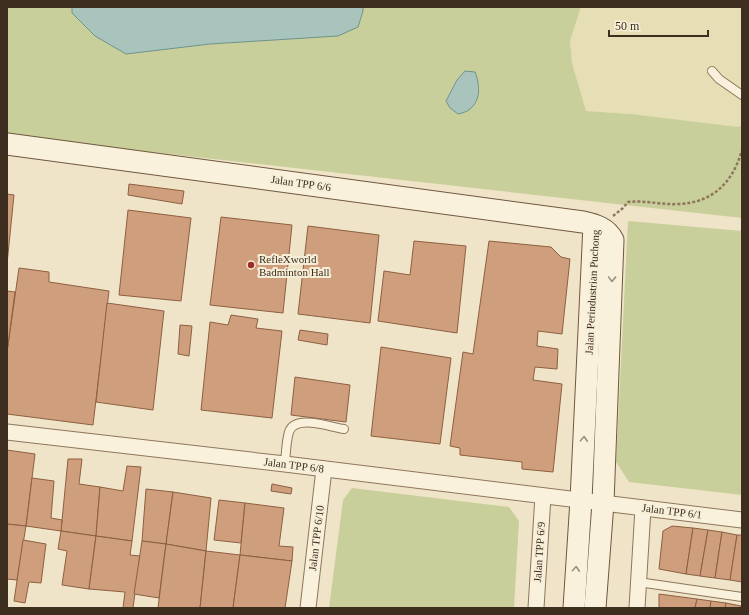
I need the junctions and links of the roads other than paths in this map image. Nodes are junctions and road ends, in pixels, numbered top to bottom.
1 (712, 71) dead end
2 (742, 95) edge
3 (7, 144) edge
4 (602, 221) junction
5 (344, 429) dead end
6 (7, 432) edge
7 (285, 464) junction
8 (324, 469) junction
9 (543, 496) junction
10 (581, 500) junction
11 (603, 503) junction
12 (643, 508) junction
13 (742, 520) edge
14 (638, 582) junction
15 (742, 597) edge
16 (308, 608) edge
17 (536, 608) edge
18 (574, 608) edge
19 (595, 608) edge
20 (637, 608) edge

1 - 2 lane
3 - 4 street, Jalan TPP 6/6
10 -> 4 street, Jalan Perindustrian Puchong
4 -> 11 street, Jalan Perindustrian Puchong
5 - 7 lane
6 - 7 street, Jalan TPP 6/8
7 - 8 street, Jalan TPP 6/8
8 - 9 street, Jalan TPP 6/8
8 - 16 street, Jalan TPP 6/10
9 - 10 street, Jalan TPP 6/8
9 - 17 street, Jalan TPP 6/9
10 - 11 street, Jalan TPP 6/1
18 -> 10 street, Jalan Perindustrian Puchong
11 - 12 street, Jalan TPP 6/1
11 - 19 street, Jalan Perindustrian Puchong
12 - 13 street, Jalan TPP 6/1
12 - 14 street
14 - 15 lane
14 - 20 street

